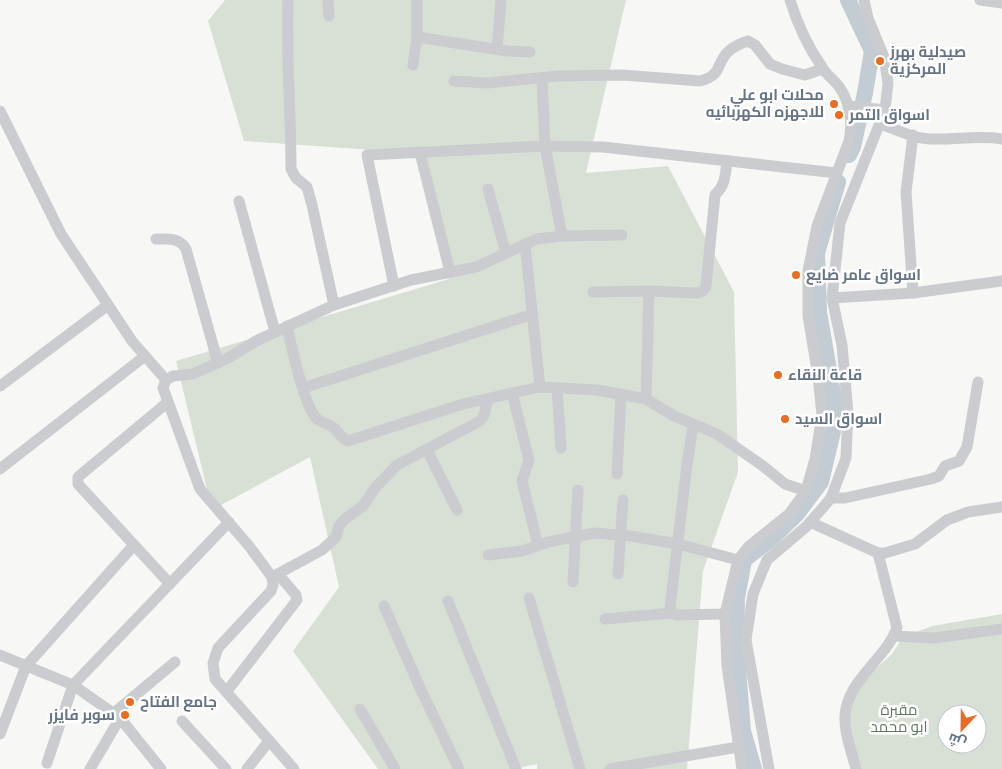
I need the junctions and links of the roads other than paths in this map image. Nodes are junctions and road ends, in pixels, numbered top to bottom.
1 (288, 0) edge
2 (328, 0) edge
3 (417, 0) edge
4 (501, 0) edge
5 (790, 0) edge
6 (864, 0) edge
7 (980, 0) edge
8 (1002, 3) edge
9 (329, 16) dead end
10 (417, 37) junction
11 (497, 49) junction
12 (530, 52) dead end
13 (413, 65) dead end
14 (822, 69) junction
15 (542, 78) junction
16 (454, 81) dead end
17 (848, 106) junction
18 (885, 110) junction
19 (0, 111) edge
20 (880, 124) junction
21 (912, 135) junction
22 (1002, 139) edge
23 (545, 146) junction
24 (420, 153) junction
25 (727, 161) junction
26 (837, 173) junction
27 (488, 189) dead end
28 (239, 202) dead end
29 (622, 235) dead end
30 (562, 236) junction
31 (156, 239) dead end
32 (525, 244) junction
33 (506, 253) junction
34 (450, 272) junction
35 (1002, 281) edge
36 (394, 286) junction
37 (649, 291) junction
38 (593, 292) dead end
39 (913, 293) junction
40 (832, 298) junction
41 (108, 305) junction
42 (334, 305) junction
43 (532, 314) junction
44 (287, 326) junction
45 (275, 332) junction
46 (145, 356) junction
47 (218, 363) junction
48 (166, 380) junction
49 (978, 382) dead end
50 (0, 386) edge
51 (540, 387) junction
52 (303, 388) junction
53 (557, 388) junction
54 (512, 393) junction
55 (621, 394) junction
56 (488, 399) junction
57 (646, 399) junction
58 (168, 402) junction
59 (694, 425) junction
60 (561, 448) dead end
61 (427, 450) junction
62 (0, 469) edge
63 (616, 474) dead end
64 (578, 490) dead end
65 (806, 491) junction
66 (831, 498) junction
67 (623, 500) dead end
68 (1002, 507) edge
69 (457, 510) dead end
70 (229, 522) junction
71 (810, 522) junction
72 (621, 535) junction
73 (576, 536) junction
74 (678, 544) junction
75 (134, 545) junction
76 (538, 545) junction
77 (878, 553) junction
78 (488, 555) dead end
79 (738, 560) junction
80 (618, 574) dead end
81 (275, 575) junction
82 (573, 582) dead end
83 (170, 584) junction
84 (529, 598) dead end
85 (448, 601) dead end
86 (384, 606) dead end
87 (672, 613) junction
88 (725, 614) junction
89 (605, 618) dead end
90 (1002, 629) edge
91 (894, 636) junction
92 (0, 656) edge
93 (175, 662) dead end
94 (26, 666) junction
95 (74, 685) junction
96 (226, 691) junction
97 (360, 709) dead end
98 (117, 716) junction
99 (182, 721) dead end
100 (0, 734) edge
101 (270, 741) junction
102 (738, 747) junction
103 (47, 763) dead end
104 (90, 769) edge
105 (160, 769) edge
106 (226, 769) edge
107 (247, 769) edge
108 (294, 769) edge
109 (395, 769) edge
110 (458, 769) edge
111 (516, 769) edge
112 (580, 769) edge
113 (610, 769) edge
114 (742, 769) edge
115 (769, 769) edge
116 (856, 769) edge

1 - 42 street
2 - 9 street
3 - 10 street
4 - 11 street
5 - 14 street
6 - 18 street
7 - 8 street
10 - 11 street
10 - 13 street
11 - 12 street
14 - 15 street
14 - 17 street
15 - 16 street
15 - 23 street
17 - 18 street
17 - 26 street
18 - 20 street
19 - 41 street
20 - 21 street
20 - 40 street
21 - 22 street
21 - 39 street
23 - 24 street
23 - 25 street
23 - 30 street
24 - 34 street
24 - 36 street
25 - 26 street
25 - 37 street
26 - 65 street
27 - 33 street
28 - 45 street
29 - 30 street
30 - 32 street
31 - 47 street
32 - 33 street
32 - 43 street
33 - 34 street
34 - 36 street
35 - 39 street
36 - 42 street
37 - 38 street
37 - 57 street
39 - 40 street
40 - 66 street
41 - 46 street
41 - 50 street
42 - 44 street
43 - 51 street
43 - 52 street
44 - 45 street
44 - 52 street
45 - 47 street
46 - 48 street
46 - 62 street
47 - 48 street
48 - 58 street
49 - 66 street
51 - 53 street
51 - 54 street
52 - 56 street
53 - 55 street
53 - 60 street
54 - 56 street
54 - 76 street
55 - 57 street
55 - 63 street
56 - 61 street
57 - 59 street
58 - 70 street
58 - 75 street
59 - 65 street
59 - 74 street
61 - 69 street
61 - 81 street
64 - 73 street
65 - 79 street
66 - 71 street
67 - 72 street
68 - 77 street
70 - 81 street
70 - 83 street
71 - 77 street
71 - 115 street
72 - 73 street
72 - 74 street
72 - 80 street
73 - 76 street
73 - 82 street
74 - 79 street
74 - 87 street
75 - 83 street
75 - 94 street
76 - 78 street
77 - 91 street
79 - 88 street
81 - 96 street
81 - 96 street
83 - 95 street
84 - 112 street
85 - 111 street
86 - 110 street
87 - 88 street
87 - 89 street
88 - 102 street
90 - 91 street
91 - 116 street
92 - 94 street
93 - 98 street
94 - 95 street
94 - 100 street
95 - 98 street
95 - 103 street
96 - 101 street
97 - 109 street
98 - 104 street
98 - 105 street
99 - 106 street
101 - 107 street
101 - 108 street
102 - 113 street
102 - 114 street

